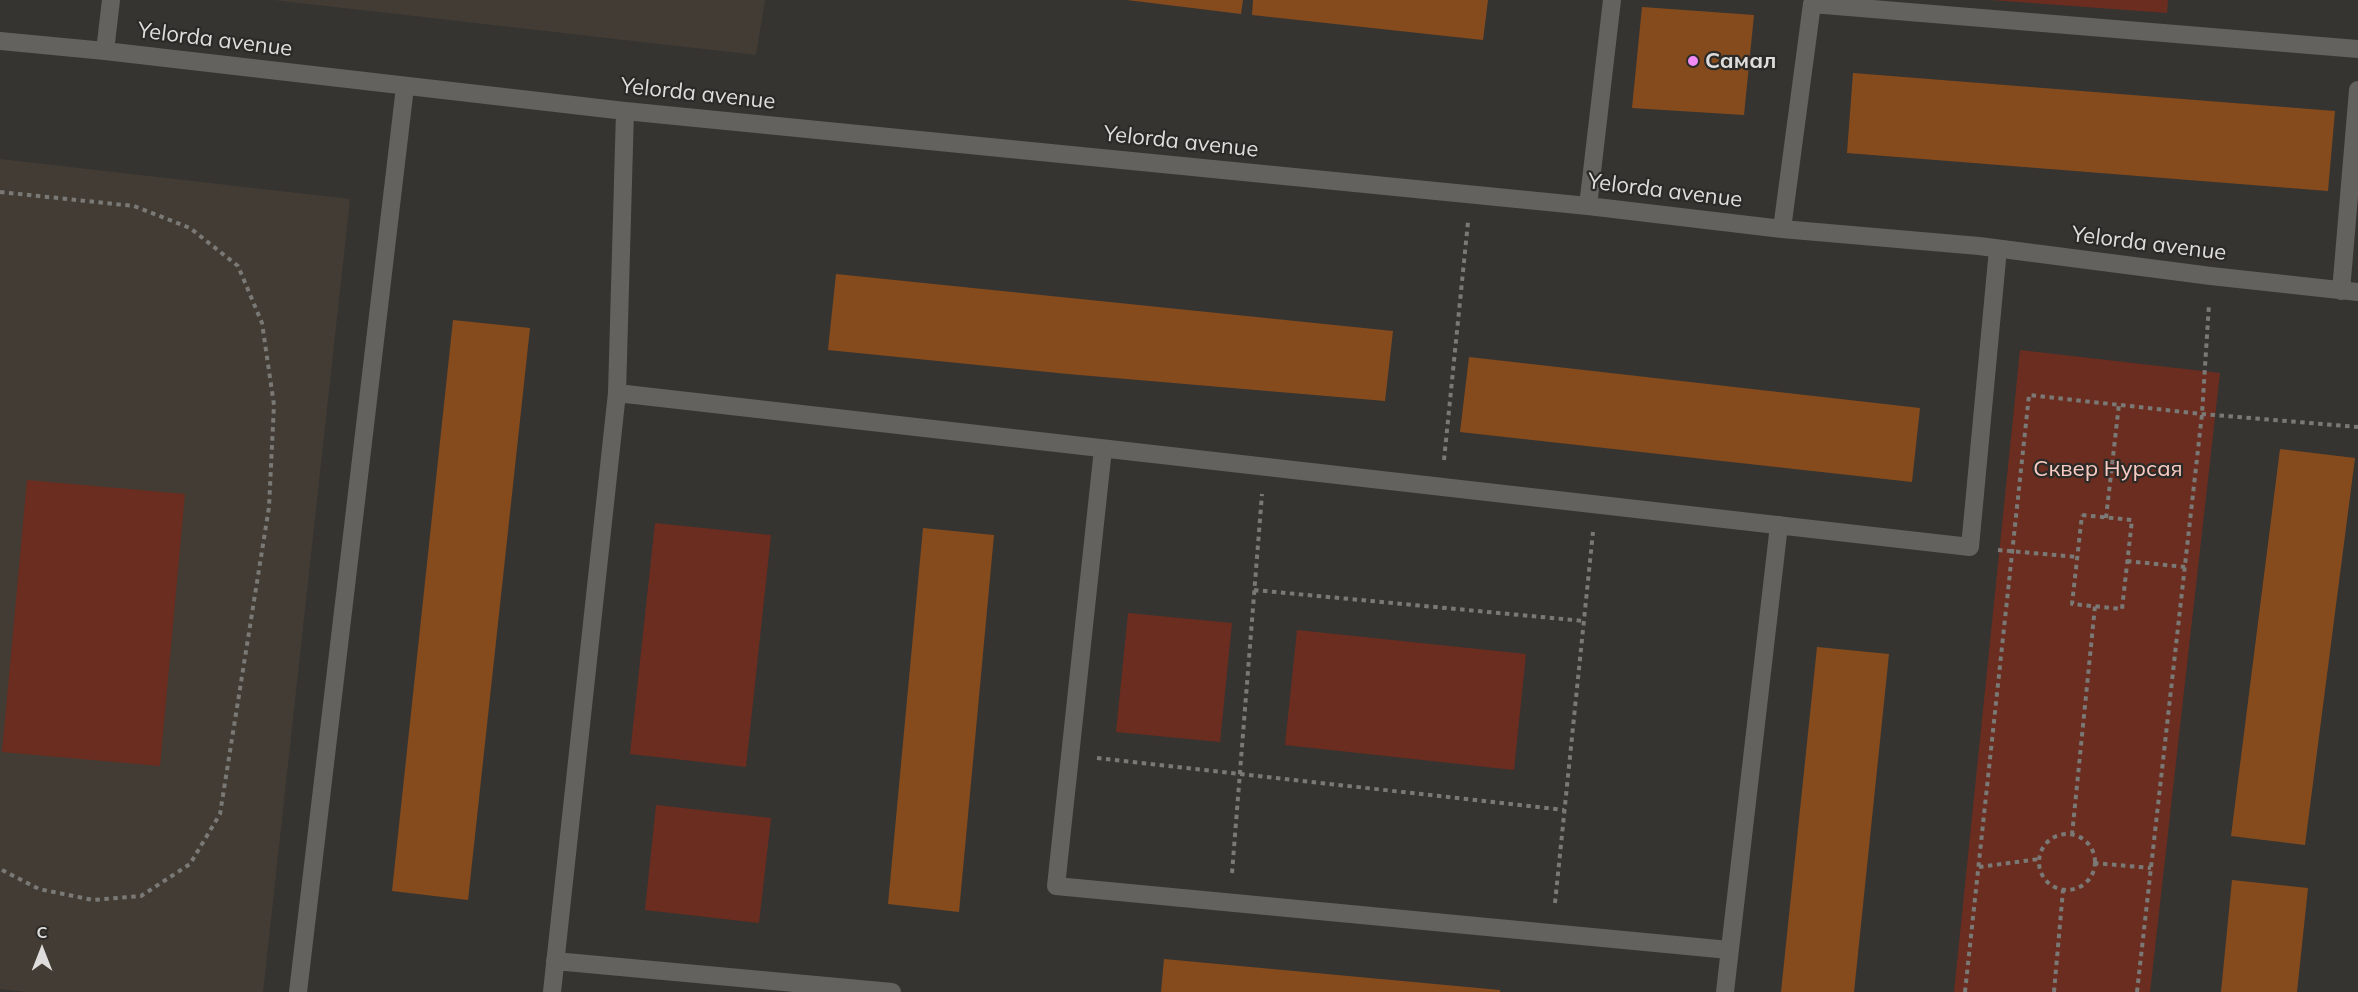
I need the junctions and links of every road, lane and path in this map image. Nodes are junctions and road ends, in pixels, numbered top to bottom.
1 (111, 0) edge
2 (1612, 0) edge
3 (1812, 2) edge
4 (1888, 5) edge
5 (0, 41) edge
6 (2358, 49) edge
7 (105, 51) junction
8 (405, 87) junction
9 (2358, 90) edge
10 (625, 111) junction
11 (0, 192) edge
12 (1470, 195) junction
13 (1588, 206) junction
14 (1782, 229) junction
15 (1998, 249) junction
16 (2211, 276) junction
17 (2349, 291) edge
18 (617, 393) junction
19 (2119, 405) junction
20 (2202, 414) junction
21 (2358, 427) edge
22 (1102, 448) junction
23 (1264, 467) junction
24 (1441, 487) junction
25 (1596, 504) junction
26 (2106, 518) junction
27 (1779, 525) junction
28 (1970, 547) junction
29 (2013, 552) junction
30 (2078, 557) junction
31 (2127, 561) junction
32 (2185, 567) junction
33 (1254, 590) junction
34 (2095, 606) junction
35 (1584, 621) junction
36 (1070, 755) junction
37 (1240, 774) junction
38 (1564, 810) junction
39 (2072, 835) junction
40 (2039, 859) junction
41 (2094, 863) junction
42 (1979, 867) junction
43 (2151, 868) junction
44 (0, 869) edge
45 (2063, 890) junction
46 (1229, 903) junction
47 (1552, 933) junction
48 (1729, 950) junction
49 (555, 961) junction
50 (298, 992) edge
51 (552, 992) edge
52 (892, 992) edge
53 (1725, 992) edge
54 (1965, 992) edge
55 (2054, 992) edge
56 (2137, 992) edge

1 - 7 street
2 - 13 street
3 - 4 street
3 - 14 street
4 - 6 street
5 - 7 street, Yelorda avenue
7 - 8 street, Yelorda avenue
8 - 10 street, Yelorda avenue
8 - 50 street
9 - 17 street
10 - 12 street, Yelorda avenue
10 - 18 street
11 - 44 path
12 - 13 street, Yelorda avenue
12 - 24 path
13 - 14 street, Yelorda avenue
14 - 15 street, Yelorda avenue
15 - 16 street, Yelorda avenue
15 - 28 street
16 - 17 street, Yelorda avenue
16 - 20 path
18 - 22 street
18 - 49 street
19 - 20 path
19 - 26 path
19 - 29 path
20 - 21 path
20 - 32 path
22 - 23 street
22 - 36 street
23 - 24 street
23 - 33 path
24 - 25 street
25 - 27 street
25 - 35 path
26 - 30 path
26 - 31 path
27 - 28 street
27 - 48 street
28 - 29 path
29 - 30 path
29 - 42 path
30 - 34 path
31 - 32 path
31 - 34 path
32 - 43 path
33 - 35 path
33 - 37 path
34 - 39 path
35 - 38 path
36 - 37 path
36 - 46 street
37 - 38 path
37 - 46 path
38 - 47 path
39 - 40 path
39 - 41 path
40 - 42 path
40 - 45 path
41 - 43 path
41 - 45 path
42 - 54 path
43 - 56 path
45 - 55 path
46 - 47 street
47 - 48 street
48 - 53 street
49 - 51 street
49 - 52 street

